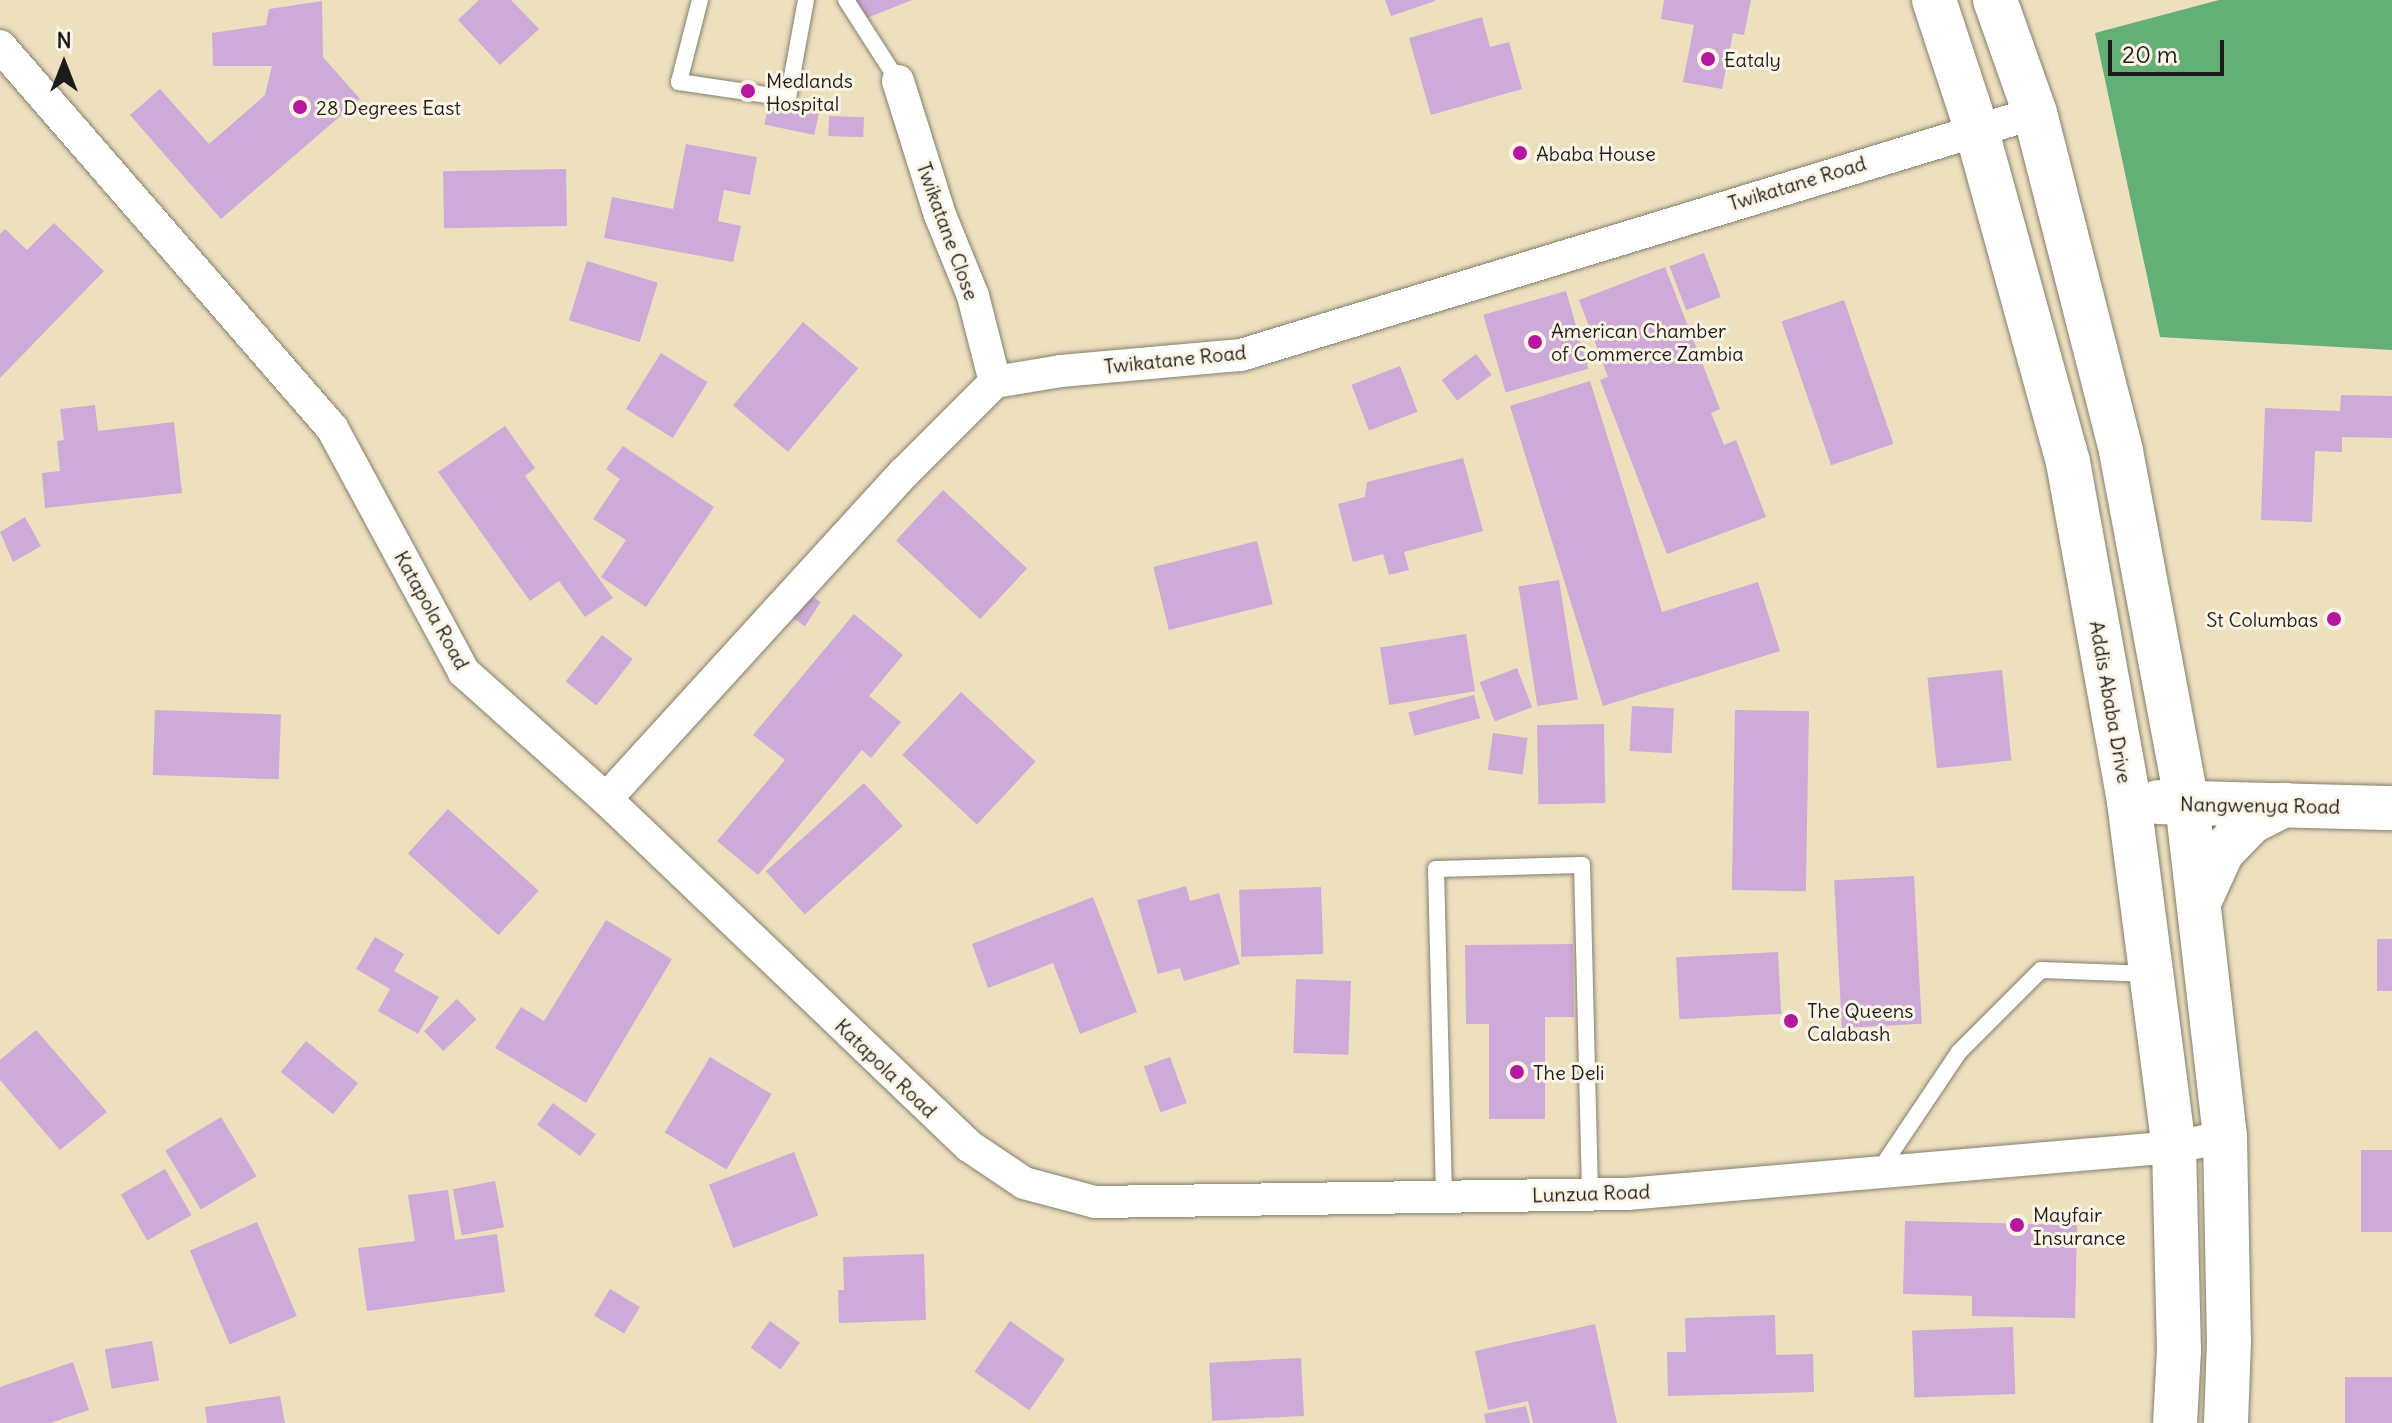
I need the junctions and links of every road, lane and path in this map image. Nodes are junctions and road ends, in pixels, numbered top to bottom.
1 (700, 0) edge
2 (806, 0) edge
3 (846, 0) edge
4 (1934, 0) edge
5 (1995, 0) edge
6 (0, 46) edge
7 (898, 81) joint
8 (2035, 113) junction
9 (1976, 128) junction
10 (995, 382) junction
11 (606, 799) junction
12 (2129, 802) junction
13 (2187, 803) junction
14 (2285, 805) junction
15 (2392, 808) edge
16 (2200, 900) junction
17 (2151, 974) junction
18 (2225, 1137) junction
19 (969, 1146) joint
20 (2174, 1147) junction
21 (1878, 1172) junction
22 (1590, 1194) junction
23 (1444, 1196) junction
24 (2175, 1423) edge
25 (2226, 1423) edge

1 - 2 lane
3 - 7 lane
4 - 9 main road, Addis Ababa Drive
5 - 8 main road
6 - 11 street, Katapola Road
7 - 10 street, Twikatane Close
8 - 9 street, Twikatane Road
8 - 13 main road
9 - 10 street, Twikatane Road
9 - 12 main road, Addis Ababa Drive
10 - 11 street
11 - 19 street, Katapola Road
12 - 13 main road, Nangwenya Road
12 - 17 main road, Addis Ababa Drive
13 - 14 main road, Nangwenya Road
13 - 16 main road
14 - 15 main road, Nangwenya Road
14 - 16 main road
16 - 18 main road
17 - 20 main road, Addis Ababa Drive
17 - 21 lane
18 - 20 street, Lunzua Road
18 - 25 main road
19 - 23 street, Lunzua Road
20 - 21 street, Lunzua Road
20 - 24 main road, Addis Ababa Drive
21 - 22 street, Lunzua Road
22 - 23 street, Lunzua Road
22 - 23 lane

